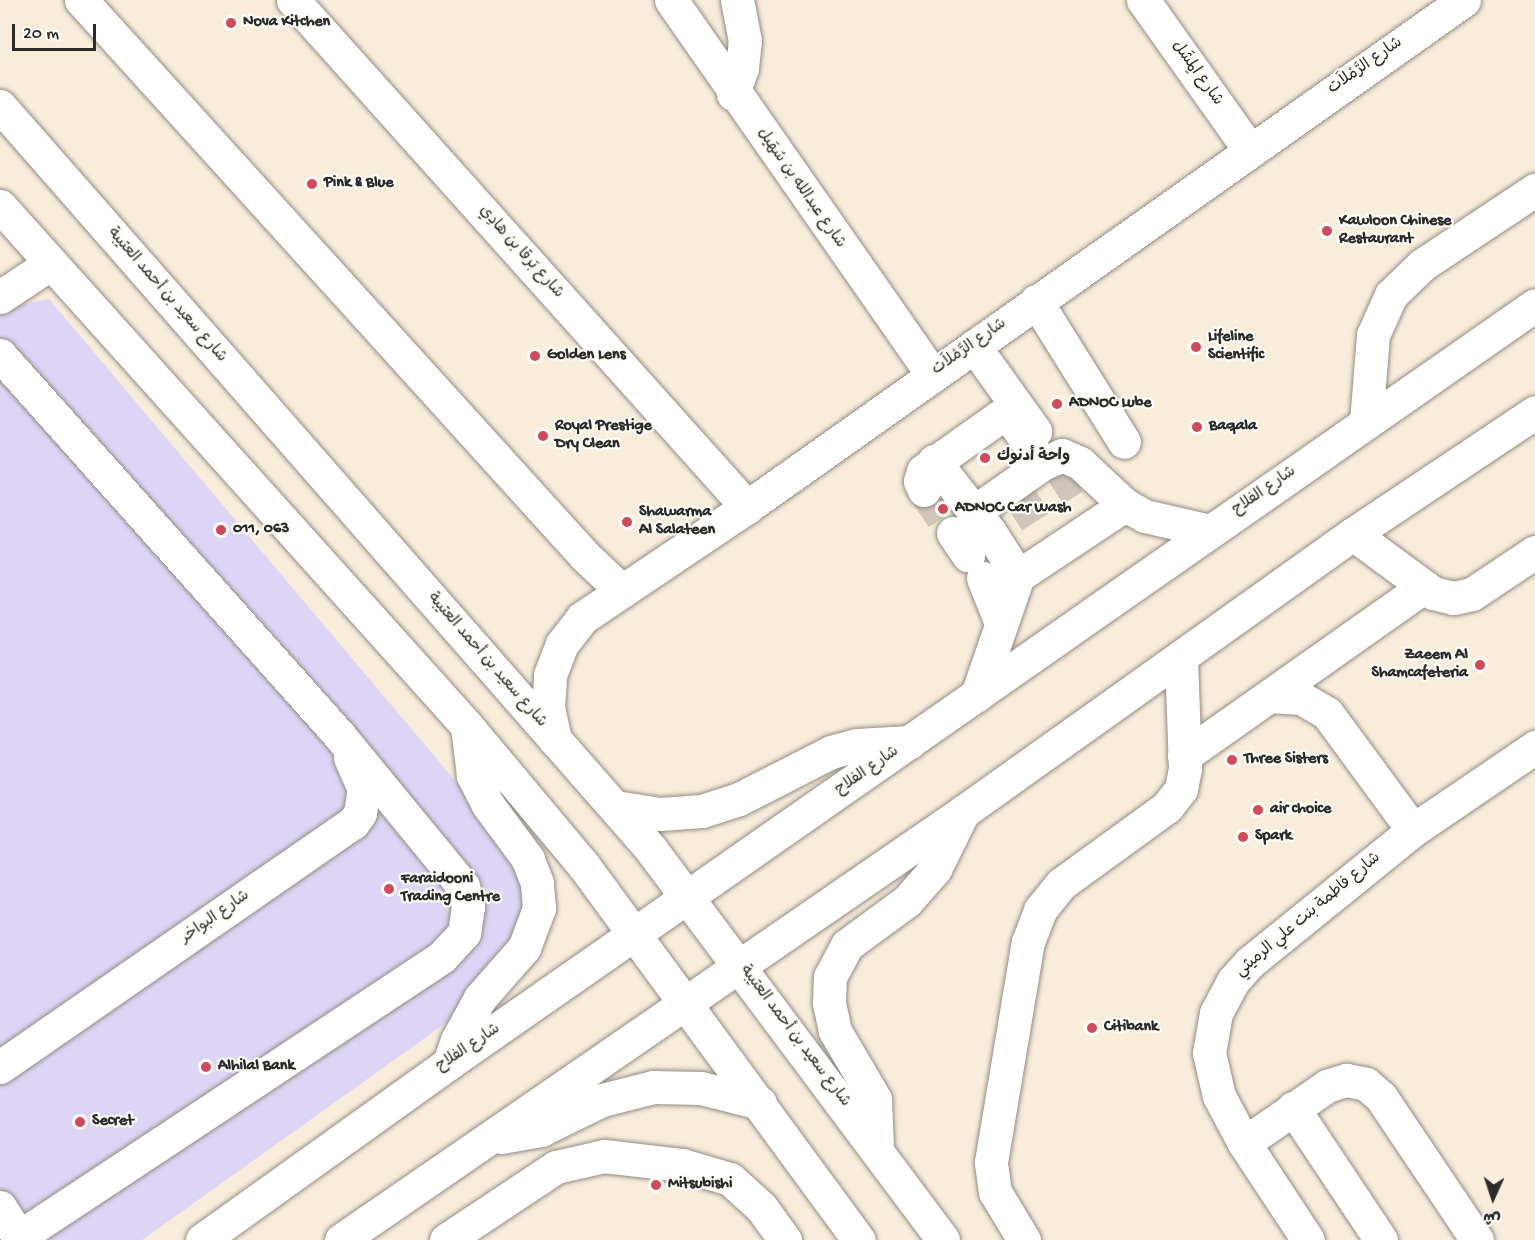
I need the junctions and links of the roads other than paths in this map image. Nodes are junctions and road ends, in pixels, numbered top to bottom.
1 (81, 0) edge
2 (293, 0) edge
3 (671, 0) edge
4 (737, 0) edge
5 (1143, 0) edge
6 (1464, 0) edge
7 (733, 94) junction
8 (0, 106) edge
9 (1249, 149) junction
10 (1535, 190) edge
11 (0, 206) edge
12 (51, 263) junction
13 (0, 297) edge
14 (1036, 301) junction
15 (1535, 305) edge
16 (974, 346) junction
17 (0, 355) edge
18 (933, 375) junction
19 (1535, 412) edge
20 (1366, 422) junction
21 (1124, 442) dead end
22 (1074, 474) junction
23 (1125, 506) junction
24 (747, 507) junction
25 (1209, 531) junction
26 (1353, 534) junction
27 (992, 543) junction
28 (1535, 552) edge
29 (1424, 587) junction
30 (622, 591) junction
31 (1330, 653) junction
32 (1181, 657) junction
33 (977, 695) junction
34 (1270, 696) junction
35 (1327, 713) junction
36 (467, 726) junction
37 (339, 735) junction
38 (555, 740) junction
39 (910, 742) junction
40 (1535, 747) edge
41 (1184, 756) junction
42 (615, 807) junction
43 (963, 812) junction
44 (1413, 830) junction
45 (688, 898) junction
46 (636, 935) junction
47 (741, 966) junction
48 (685, 1004) junction
49 (449, 1063) junction
50 (0, 1067) edge
51 (760, 1103) junction
52 (1293, 1108) junction
53 (490, 1138) junction
54 (1244, 1143) junction
55 (877, 1147) junction
56 (0, 1208) edge
57 (488, 1228) edge
58 (20, 1239) edge
59 (202, 1240) edge
60 (341, 1240) edge
61 (446, 1240) edge
62 (785, 1240) edge
63 (859, 1240) edge
64 (944, 1240) edge
65 (1024, 1240) edge
66 (1308, 1240) edge
67 (1381, 1240) edge
68 (1477, 1240) edge

1 - 30 main road
2 - 24 main road, شارع بَرقا بن هادِي
3 - 7 main road, شارع عبدالله بن سُهَيل
4 - 7 main road
5 - 9 main road, شارع المِشَل
6 - 9 main road, شارع الرَّمْلاَت
7 - 18 main road, شارع عبدالله بن سُهَيل
8 - 38 main road, شارع سعيد بن أحمد العتيبة
9 - 14 main road, شارع الرَّمْلاَت
10 - 20 main road
11 - 12 main road
12 - 13 main road
12 - 36 main road
14 - 16 main road, شارع الرَّمْلاَت
14 - 21 main road
15 - 20 main road, شارع الفلاح
16 - 18 main road, شارع الرَّمْلاَت
16 - 22 main road
17 - 37 main road
18 - 24 main road, شارع الرَّمْلاَت
19 - 26 main road
20 - 25 main road, شارع الفلاح
22 - 23 main road
22 - 27 main road
22 - 27 main road
23 - 25 main road
23 - 27 main road
24 - 30 main road, شارع الرَّمْلاَت
25 - 33 main road, شارع الفلاح
26 - 29 main road
26 - 32 main road
27 - 33 main road
28 - 29 main road
29 - 31 main road
30 - 38 main road, شارع الرَّمْلاَت
31 - 34 main road
31 - 35 main road
32 - 41 main road
32 - 43 main road
33 - 39 main road, شارع الفلاح
34 - 35 main road
34 - 41 main road
35 - 44 main road
36 - 46 main road
36 - 49 main road
37 - 50 main road, شارع البواخر
37 - 58 main road
38 - 42 main road, شارع سعيد بن أحمد العتيبة
39 - 42 main road
39 - 45 main road, شارع الفلاح
40 - 44 main road, شارع فاطمة بنت علي الرميثي
41 - 65 main road
42 - 45 main road, شارع سعيد بن أحمد العتيبة
43 - 47 main road
43 - 55 main road
44 - 54 main road, شارع فاطمة بنت علي الرميثي
45 - 46 main road, شارع الفلاح
45 - 47 main road, شارع سعيد بن أحمد العتيبة
46 - 48 main road
46 - 49 main road, شارع الفلاح
47 - 48 main road
47 - 55 main road, شارع سعيد بن أحمد العتيبة
48 - 51 main road
48 - 53 main road
49 - 59 main road, شارع الفلاح
51 - 53 main road
51 - 63 main road
52 - 54 main road
52 - 67 main road
52 - 68 main road
53 - 60 main road
54 - 66 main road, شارع فاطمة بنت علي الرميثي
55 - 64 main road, شارع سعيد بن أحمد العتيبة
56 - 58 main road
57 - 61 main road
57 - 62 main road

